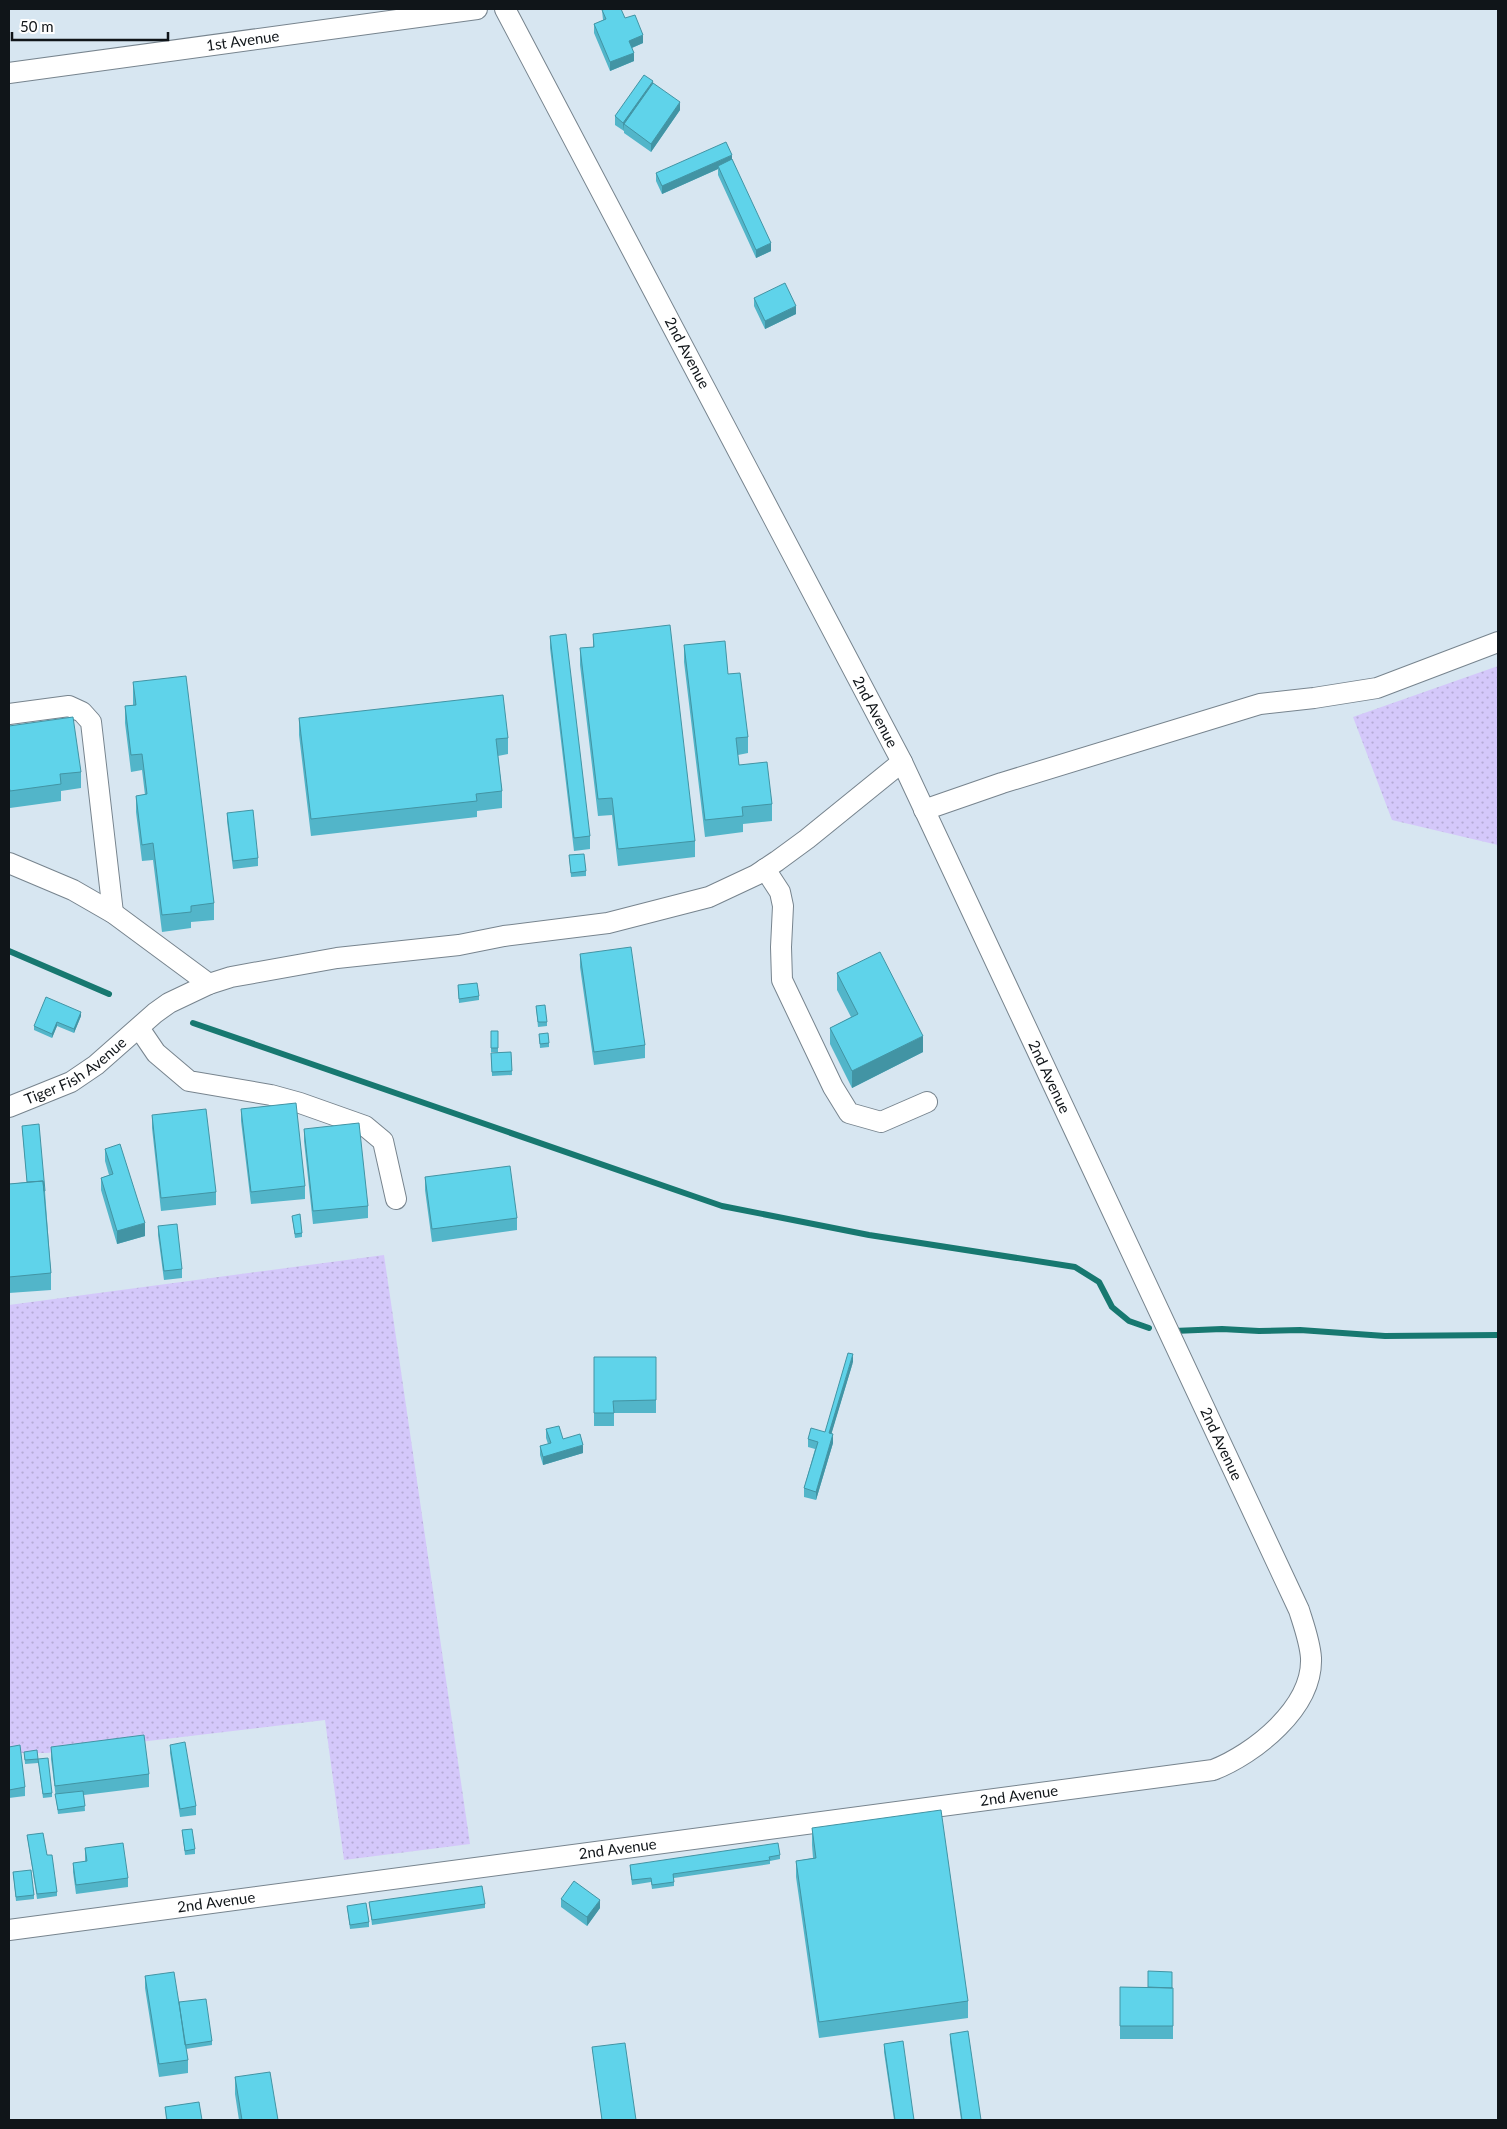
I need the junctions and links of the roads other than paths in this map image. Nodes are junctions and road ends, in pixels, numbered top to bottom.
1 (476, 9) edge
2 (505, 9) edge
3 (9, 73) edge
4 (1498, 642) edge
5 (9, 714) edge
6 (902, 762) junction
7 (924, 810) junction
8 (9, 863) edge
9 (765, 869) junction
10 (113, 913) junction
11 (209, 984) junction
12 (139, 1028) junction
13 (927, 1102) dead end
14 (9, 1107) edge
15 (396, 1199) dead end
16 (9, 1930) edge

1 - 3 street, 1st Avenue
2 - 6 street, 2nd Avenue
4 - 7 street
5 - 10 street
6 - 7 street, 2nd Avenue
6 - 9 street, Tiger Fish Avenue
7 - 16 street, 2nd Avenue
8 - 10 street
9 - 11 street, Tiger Fish Avenue
9 - 13 street
10 - 11 street
11 - 12 street, Tiger Fish Avenue
12 - 14 street, Tiger Fish Avenue
12 - 15 street

